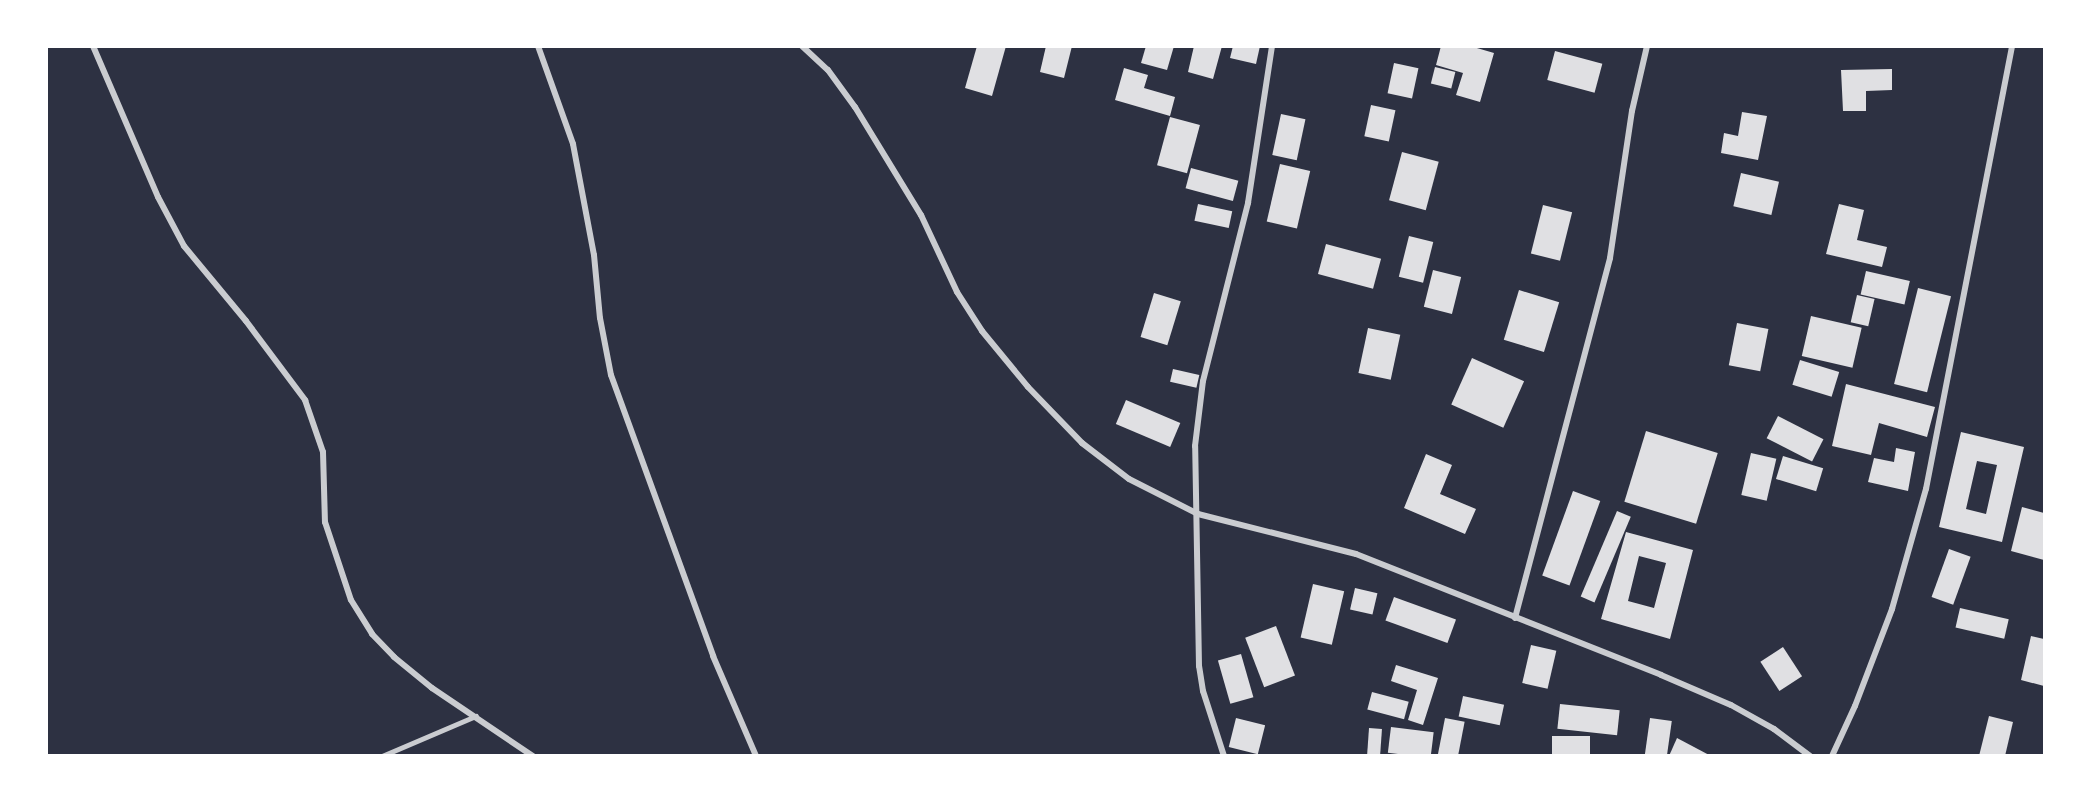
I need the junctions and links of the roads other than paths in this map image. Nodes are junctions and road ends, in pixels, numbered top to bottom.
1 (93, 46) edge
2 (538, 46) edge
3 (801, 46) edge
4 (1272, 46) edge
5 (1647, 46) edge
6 (2012, 46) edge
7 (1197, 514) junction
8 (1515, 618) junction
9 (476, 716) junction
10 (382, 756) edge
11 (533, 756) edge
12 (756, 756) edge
13 (1224, 756) edge
14 (1810, 756) edge
15 (1832, 756) edge

1 - 9 street
2 - 12 street
3 - 7 street
4 - 7 street
5 - 8 street
6 - 15 street
7 - 8 street
7 - 13 street
8 - 14 street
9 - 10 lane
9 - 11 street

